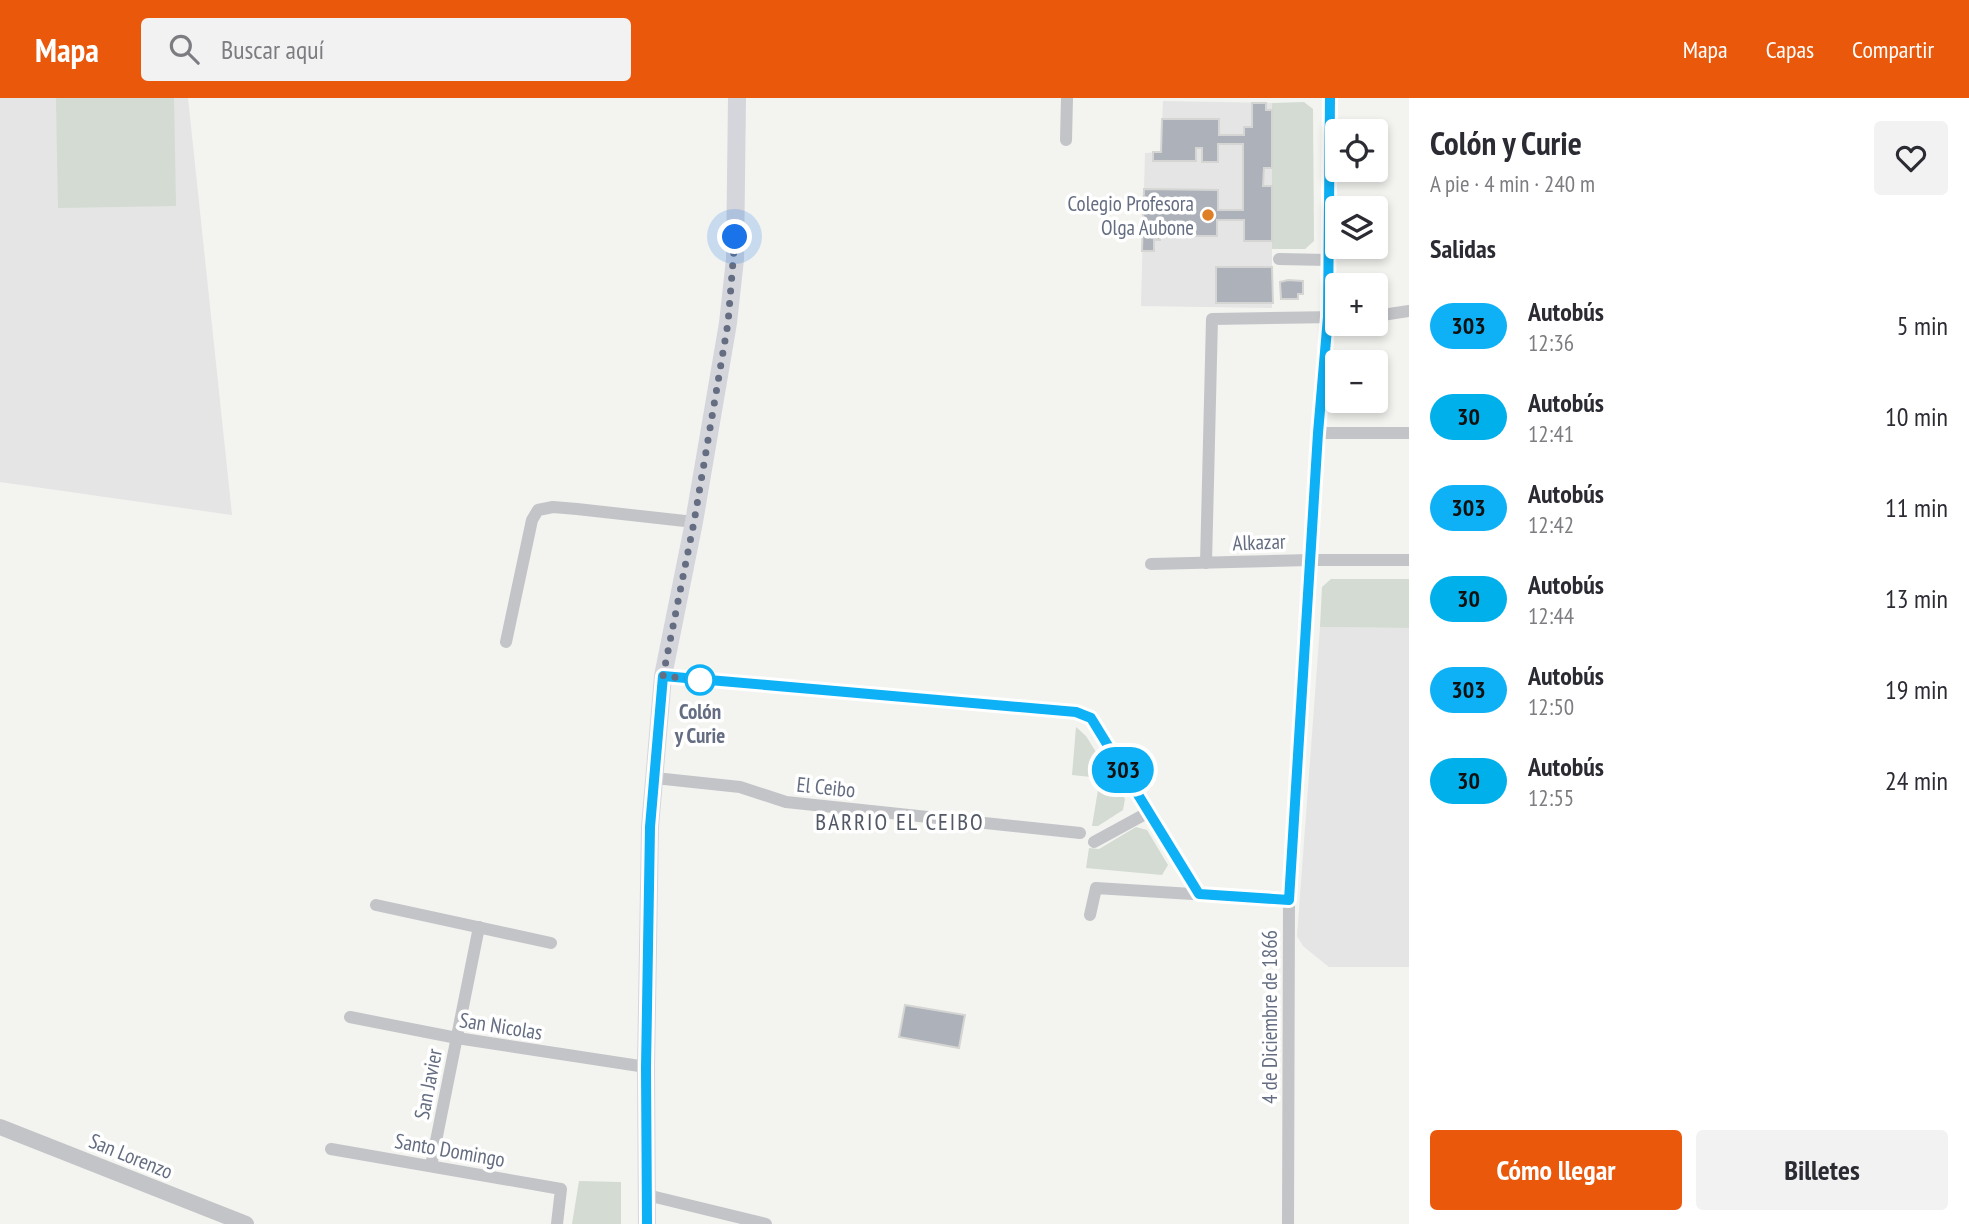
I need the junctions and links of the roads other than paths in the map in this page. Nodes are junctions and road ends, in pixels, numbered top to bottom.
1 (737, 98) edge
2 (1067, 98) edge
3 (1330, 98) edge
4 (1066, 140) dead end
5 (1279, 259) dead end
6 (1327, 260) junction
7 (1328, 273) edge
8 (1409, 311) edge
9 (1388, 314) edge
10 (1325, 317) edge
11 (1330, 336) edge
12 (1318, 433) junction
13 (1409, 433) edge
14 (694, 522) junction
15 (1310, 560) junction
16 (1409, 561) edge
17 (1206, 563) junction
18 (1151, 564) dead end
19 (506, 642) dead end
20 (663, 676) junction
21 (654, 778) junction
22 (1149, 812) junction
23 (1080, 833) dead end
24 (1094, 842) dead end
25 (1199, 894) junction
26 (1289, 900) junction
27 (376, 905) dead end
28 (1090, 915) dead end
29 (479, 927) junction
30 (551, 943) dead end
31 (350, 1017) dead end
32 (457, 1038) junction
33 (646, 1068) junction
34 (0, 1127) edge
35 (331, 1149) dead end
36 (431, 1166) junction
37 (647, 1195) junction
38 (246, 1224) edge
39 (557, 1224) edge
40 (647, 1224) edge
41 (765, 1224) edge
42 (1288, 1224) edge

1 - 14 main road
2 - 4 street
3 - 6 street, 4 de Diciembre de 1866
5 - 6 street
6 - 7 street, 4 de Diciembre de 1866
8 - 9 street
10 - 17 street
11 - 12 street, 4 de Diciembre de 1866
12 - 13 street
12 - 15 street, 4 de Diciembre de 1866
14 - 19 street
14 - 20 main road
15 - 16 street, Alkazar
15 - 17 street, Alkazar
15 - 26 street, 4 de Diciembre de 1866
17 - 18 street, Alkazar
20 - 21 main road
20 - 22 street
21 - 23 street, El Ceibo
21 - 33 main road
22 - 24 street
22 - 25 street
25 - 26 street
25 - 28 street
26 - 42 street, 4 de Diciembre de 1866
27 - 29 street
29 - 30 street
29 - 32 street, San Javier
31 - 32 street, San Nicolas
32 - 33 street, San Nicolas
32 - 36 street, San Javier
33 - 37 main road
34 - 38 street, San Lorenzo
35 - 36 street, Santo Domingo
36 - 39 street, Santo Domingo
37 - 40 main road
37 - 41 street

